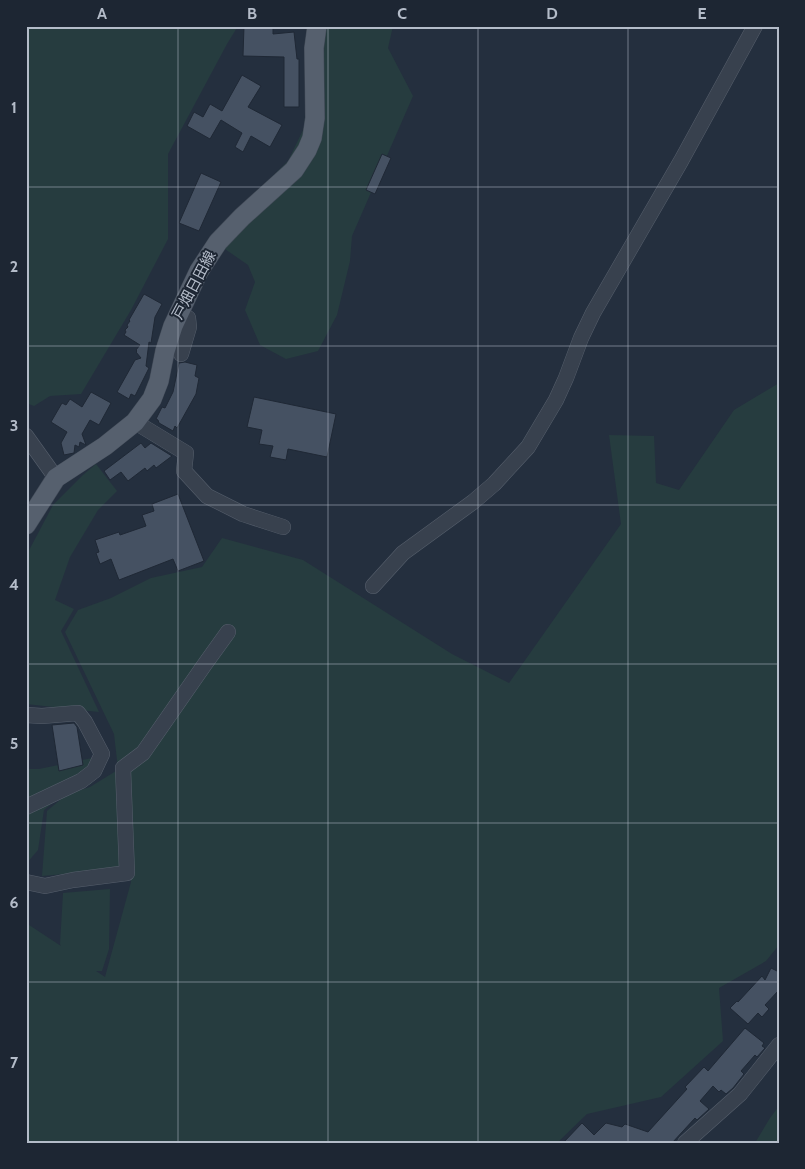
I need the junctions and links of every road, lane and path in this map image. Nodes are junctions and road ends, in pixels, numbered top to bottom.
1 (318, 26) edge
2 (755, 26) edge
3 (179, 313) junction
4 (181, 354) dead end
5 (135, 422) junction
6 (26, 436) edge
7 (56, 478) junction
8 (27, 521) edge
9 (283, 527) dead end
10 (373, 586) dead end
11 (228, 632) dead end
12 (26, 715) edge
13 (26, 807) edge
14 (26, 882) edge
15 (779, 1045) edge
16 (685, 1143) edge

1 - 3 main road, 戸畑日田線
2 - 10 street
3 - 4 street
3 - 5 main road, 戸畑日田線
5 - 7 main road, 戸畑日田線
5 - 9 street
6 - 7 street
7 - 8 main road, 戸畑日田線
11 - 14 street
12 - 13 street
15 - 16 street

